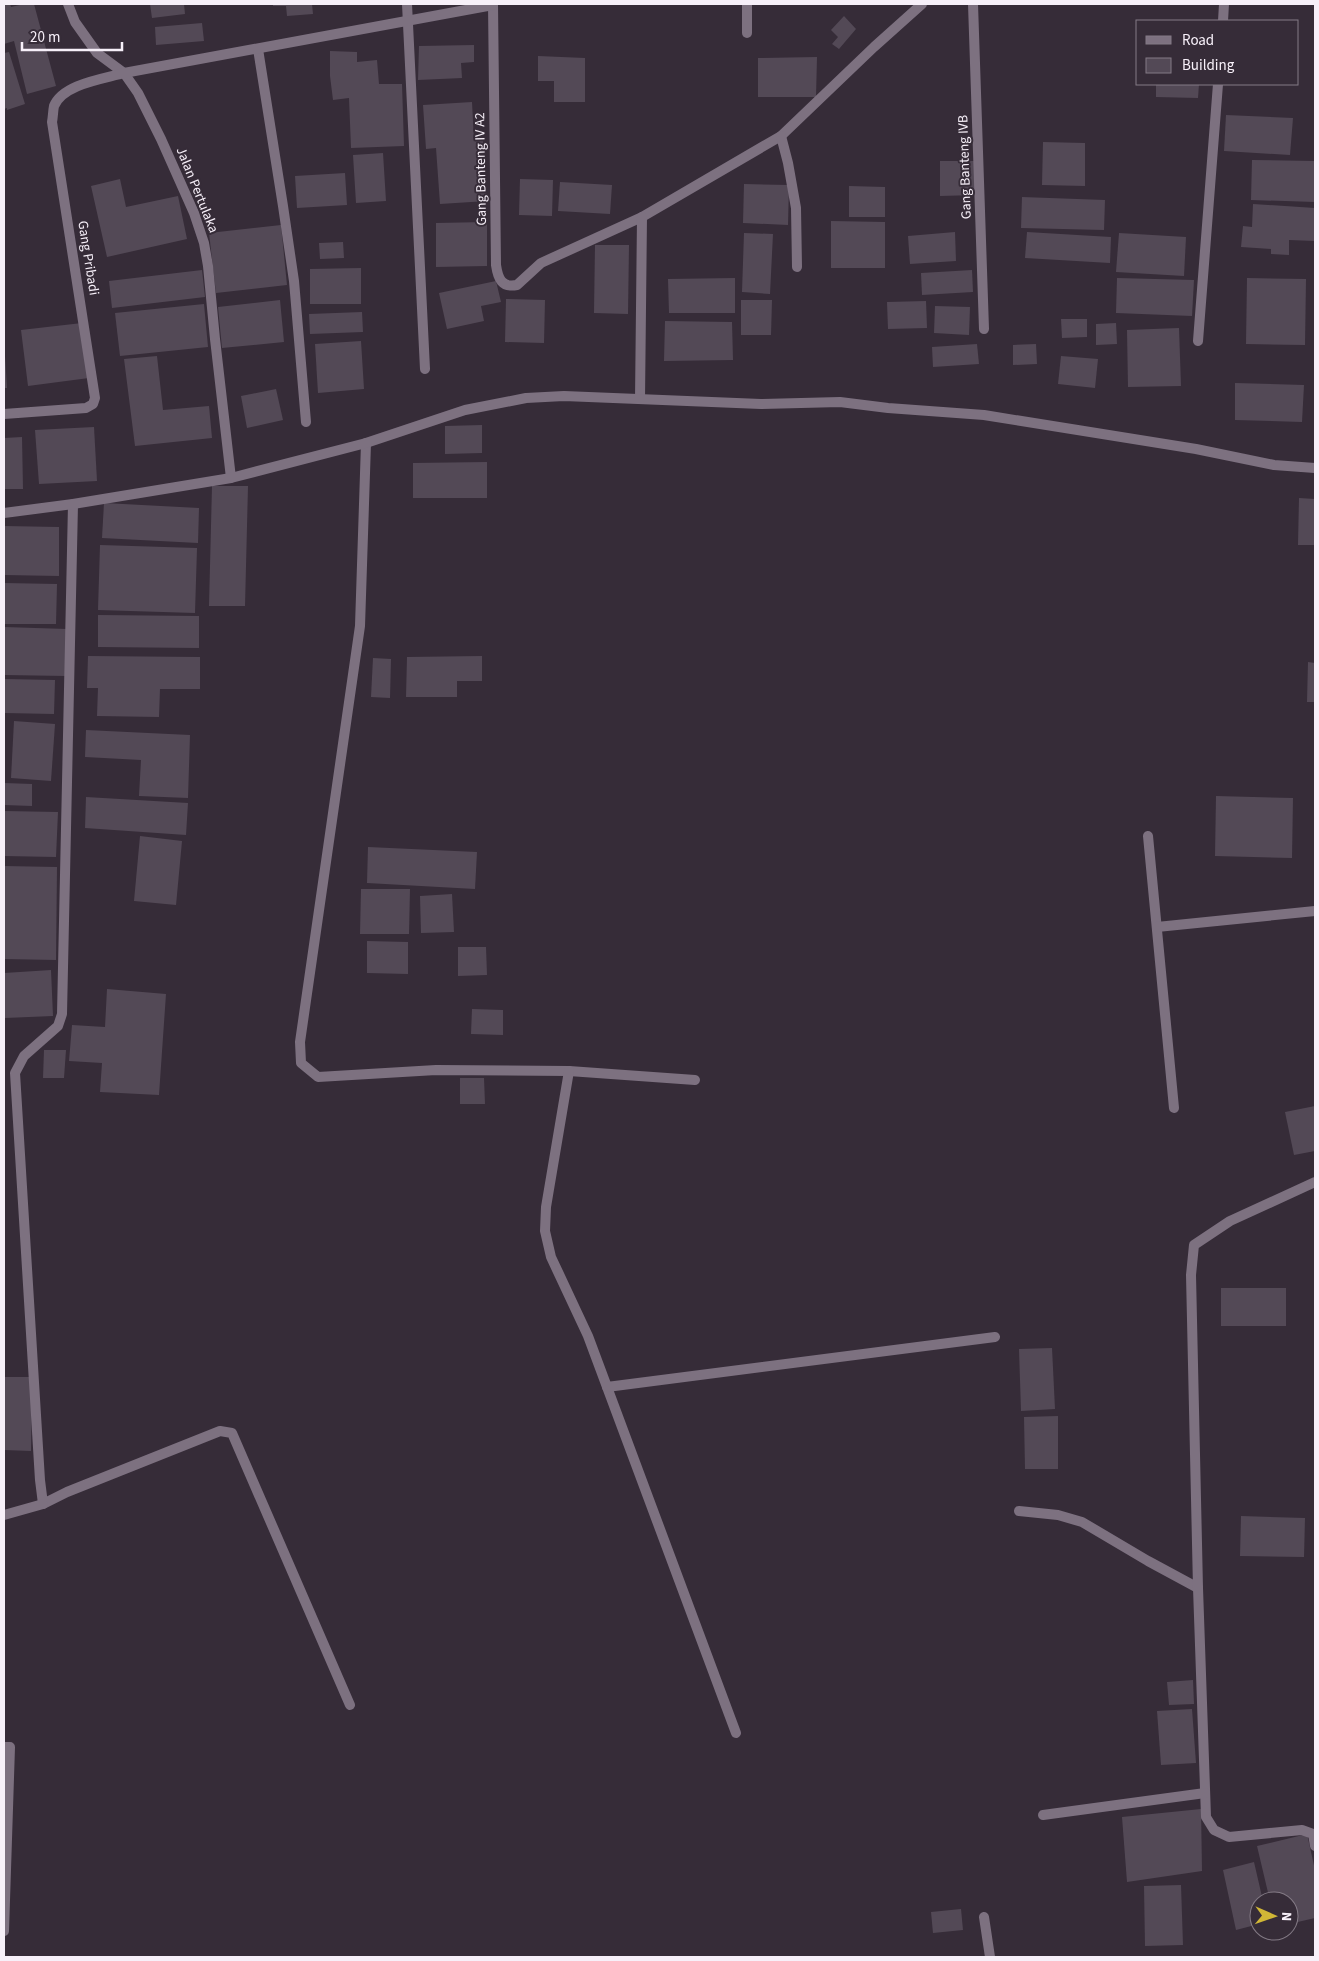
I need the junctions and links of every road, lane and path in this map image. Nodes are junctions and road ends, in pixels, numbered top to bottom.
1 (68, 4) edge
2 (407, 4) edge
3 (493, 4) edge
4 (747, 4) edge
5 (922, 4) edge
6 (974, 4) edge
7 (1224, 4) edge
8 (1223, 20) edge
9 (407, 22) junction
10 (747, 33) dead end
11 (258, 49) junction
12 (124, 73) junction
13 (1218, 85) edge
14 (781, 136) junction
15 (642, 217) junction
16 (797, 267) dead end
17 (984, 329) dead end
18 (1198, 341) dead end
19 (425, 369) dead end
20 (640, 399) junction
21 (4, 414) edge
22 (306, 422) dead end
23 (366, 443) junction
24 (1315, 468) edge
25 (231, 478) junction
26 (73, 504) junction
27 (4, 513) edge
28 (1148, 836) dead end
29 (1315, 911) edge
30 (1157, 927) junction
31 (569, 1071) junction
32 (695, 1080) dead end
33 (1174, 1108) dead end
34 (1315, 1182) edge
35 (995, 1337) dead end
36 (607, 1386) junction
37 (43, 1504) junction
38 (1019, 1510) dead end
39 (4, 1515) edge
40 (1198, 1588) junction
41 (350, 1705) dead end
42 (736, 1733) dead end
43 (4, 1747) edge
44 (1205, 1793) junction
45 (1043, 1816) dead end
46 (1315, 1846) edge
47 (984, 1917) dead end
48 (4, 1932) edge
49 (990, 1957) edge

1 - 12 street, Jalan Pertulaka
2 - 9 street
3 - 9 street
3 - 15 street, Gang Banteng IV A2
4 - 10 street
5 - 14 street
6 - 17 street, Gang Banteng IVB
7 - 8 street
9 - 11 street
9 - 19 street
11 - 12 street
11 - 22 street
12 - 21 street, Gang Pribadi
12 - 25 street, Jalan Pertulaka
13 - 18 street
14 - 15 street
14 - 16 street
15 - 20 street
20 - 23 street
20 - 24 street
23 - 25 street
23 - 31 street
25 - 26 street
26 - 27 street
26 - 37 street
28 - 30 street
29 - 30 street
30 - 33 street
31 - 32 street
31 - 36 street
34 - 40 street
35 - 36 street
36 - 42 street
37 - 39 street
37 - 41 street
38 - 40 street
40 - 44 street
43 - 48 street
44 - 45 street
44 - 46 street
47 - 49 street

